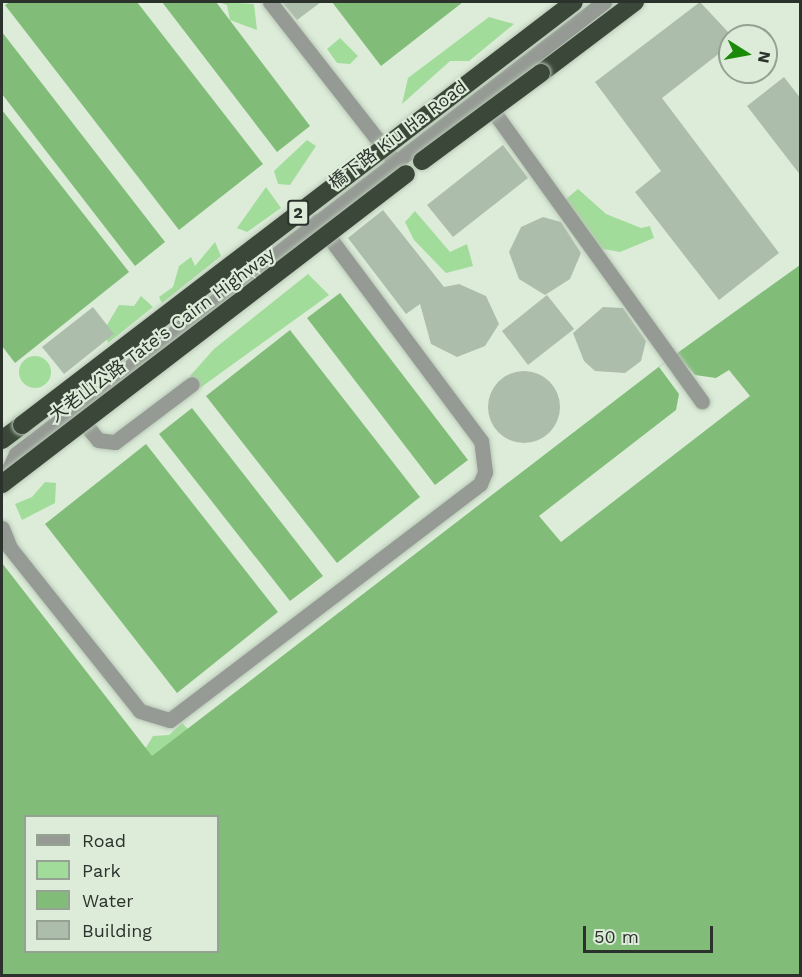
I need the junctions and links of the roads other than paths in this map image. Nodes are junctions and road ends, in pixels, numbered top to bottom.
1 (270, 2) edge
2 (574, 2) edge
3 (604, 2) edge
4 (635, 2) edge
5 (482, 96) junction
6 (394, 162) junction
7 (317, 221) junction
8 (192, 384) dead end
9 (702, 402) dead end
10 (73, 410) junction
11 (2, 441) edge
12 (16, 454) junction
13 (2, 484) edge
14 (2, 528) edge

1 - 6 lane
2 - 11 highway, 大老山公路 Tate's Cairn Highway / 2, bridge
3 - 5 lane, 橋下路 Kiu Ha Road
4 - 13 highway, 大老山公路 Tate's Cairn Highway / 2, bridge
5 - 6 lane, 橋下路 Kiu Ha Road
5 - 9 lane
6 - 7 lane, 橋下路 Kiu Ha Road
7 - 10 lane, 橋下路 Kiu Ha Road
7 - 14 lane
8 - 10 lane
10 - 12 lane, 橋下路 Kiu Ha Road
11 - 12 lane
12 - 13 lane

